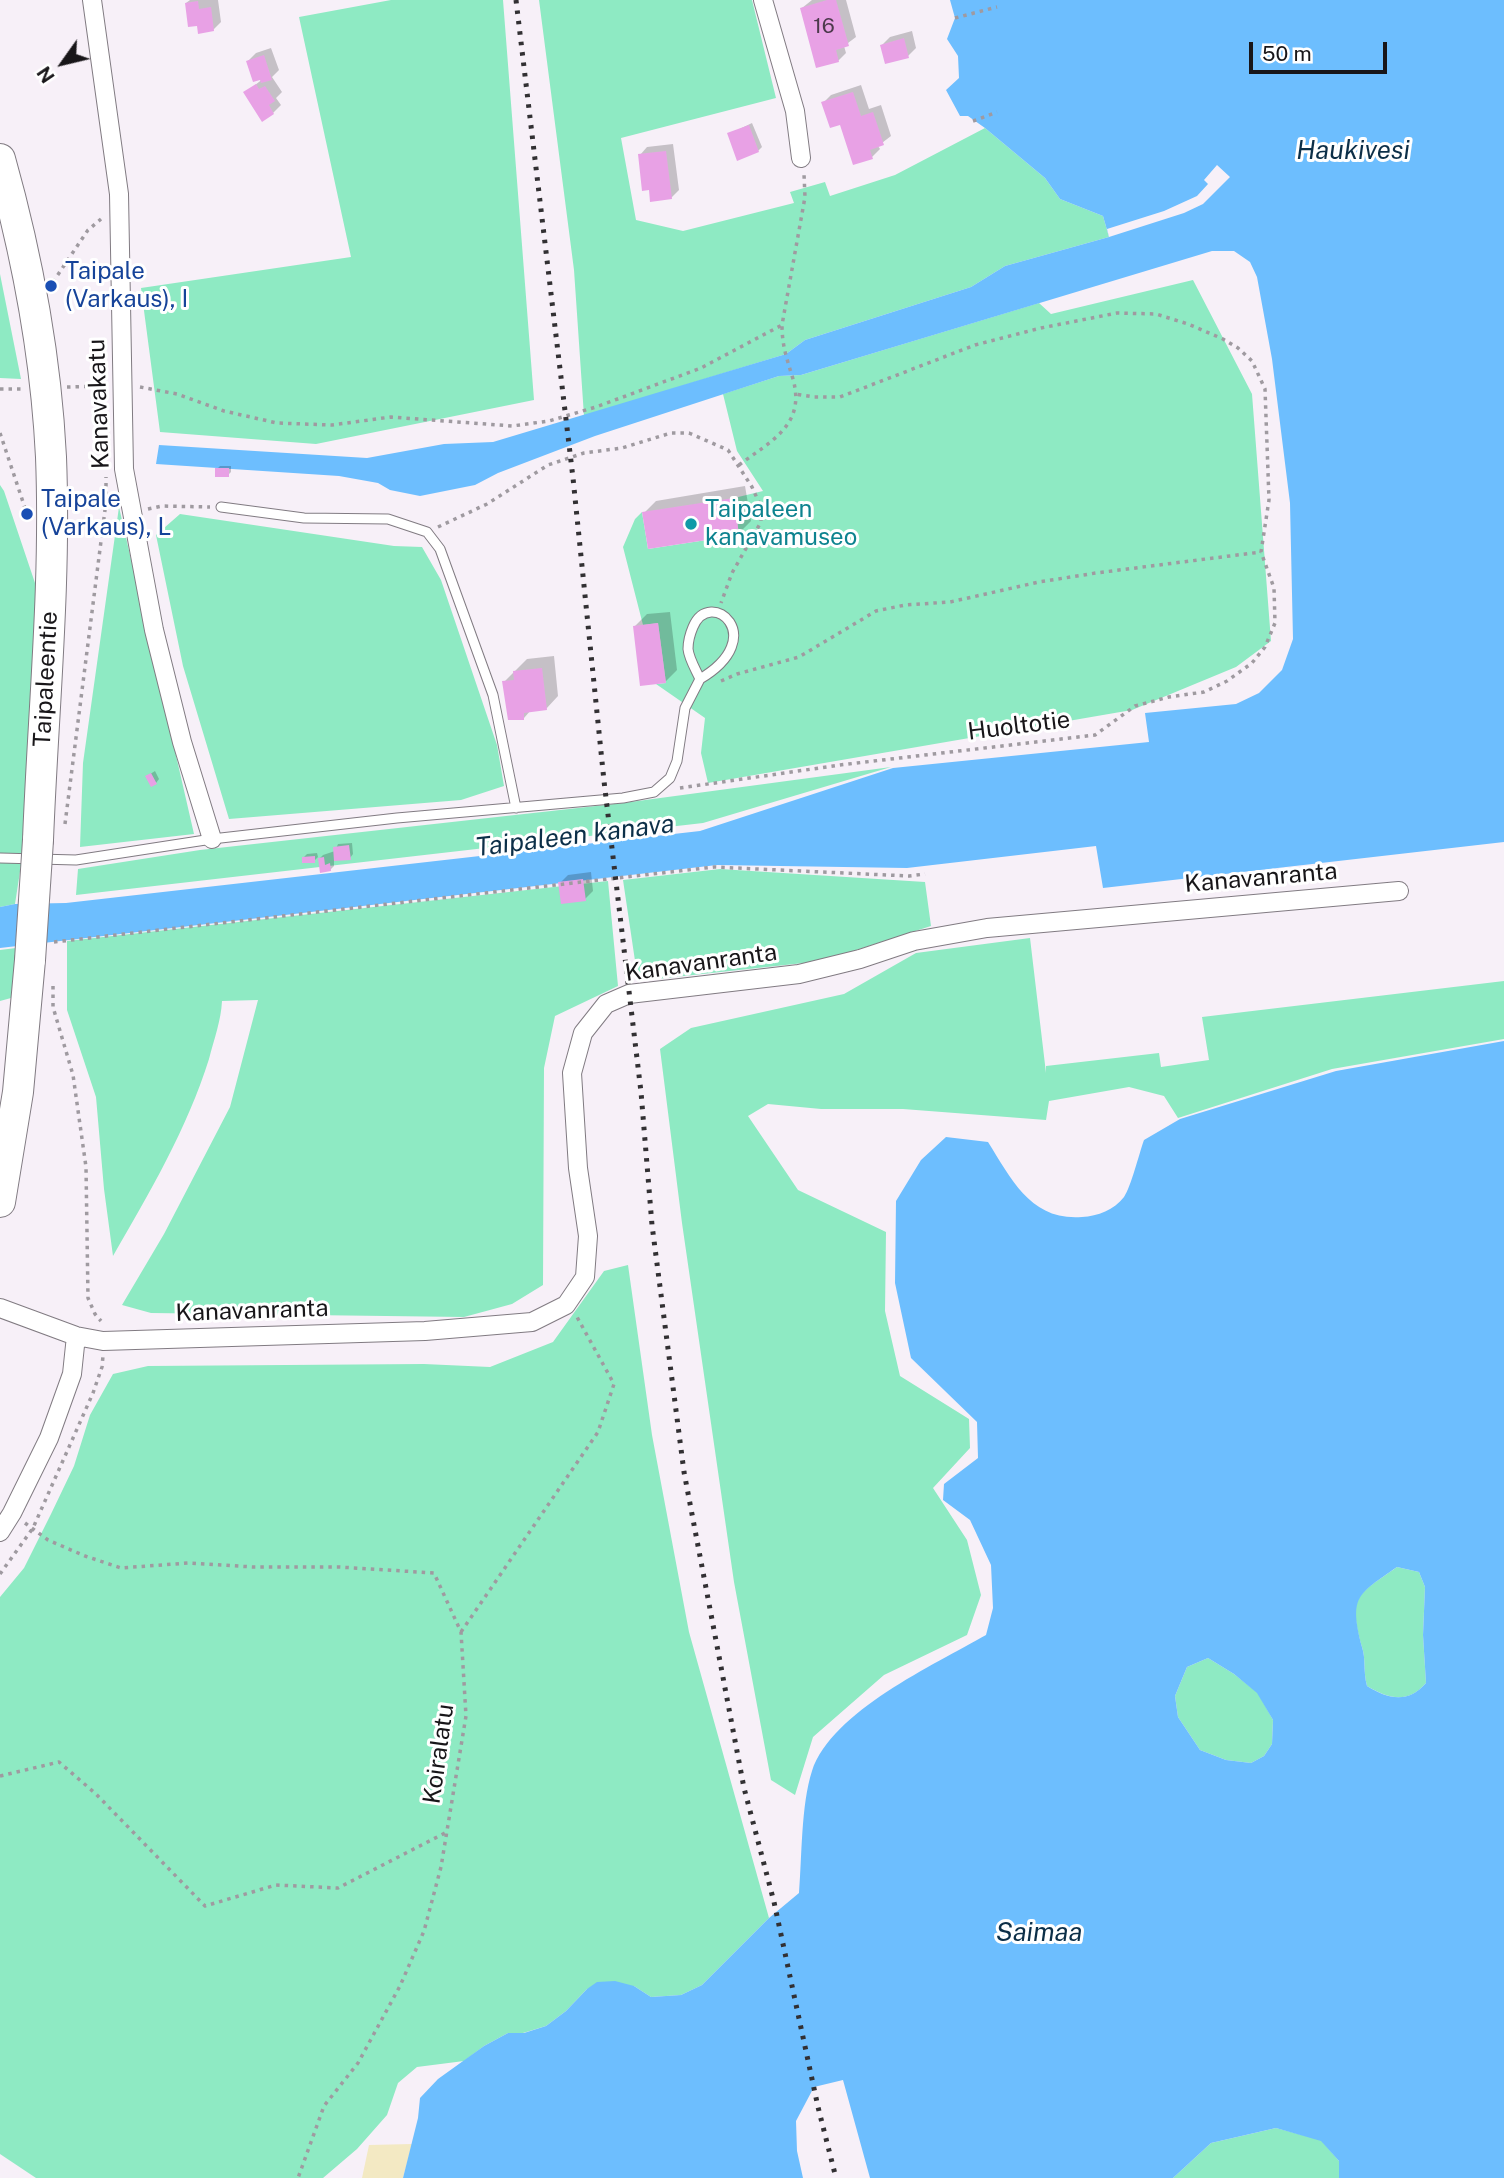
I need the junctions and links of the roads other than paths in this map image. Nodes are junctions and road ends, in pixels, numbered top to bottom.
1 (92, 0) edge
2 (763, 0) edge
3 (801, 158) road end
4 (0, 159) edge
5 (220, 507) road end
6 (700, 680) junction
7 (516, 808) junction
8 (212, 839) junction
9 (0, 858) edge
10 (1399, 891) dead end
11 (0, 1202) edge
12 (0, 1308) edge
13 (76, 1336) junction
14 (0, 1532) edge

1 - 8 street, Kanavakatu
2 - 3 street
4 - 11 highway, Taipaleentie, bridge
5 - 7 lane
6 - 6 lane
6 - 7 lane
7 - 8 lane
8 - 9 lane
10 - 13 street, Kanavanranta
12 - 13 street, Kanavanranta
13 - 14 street

